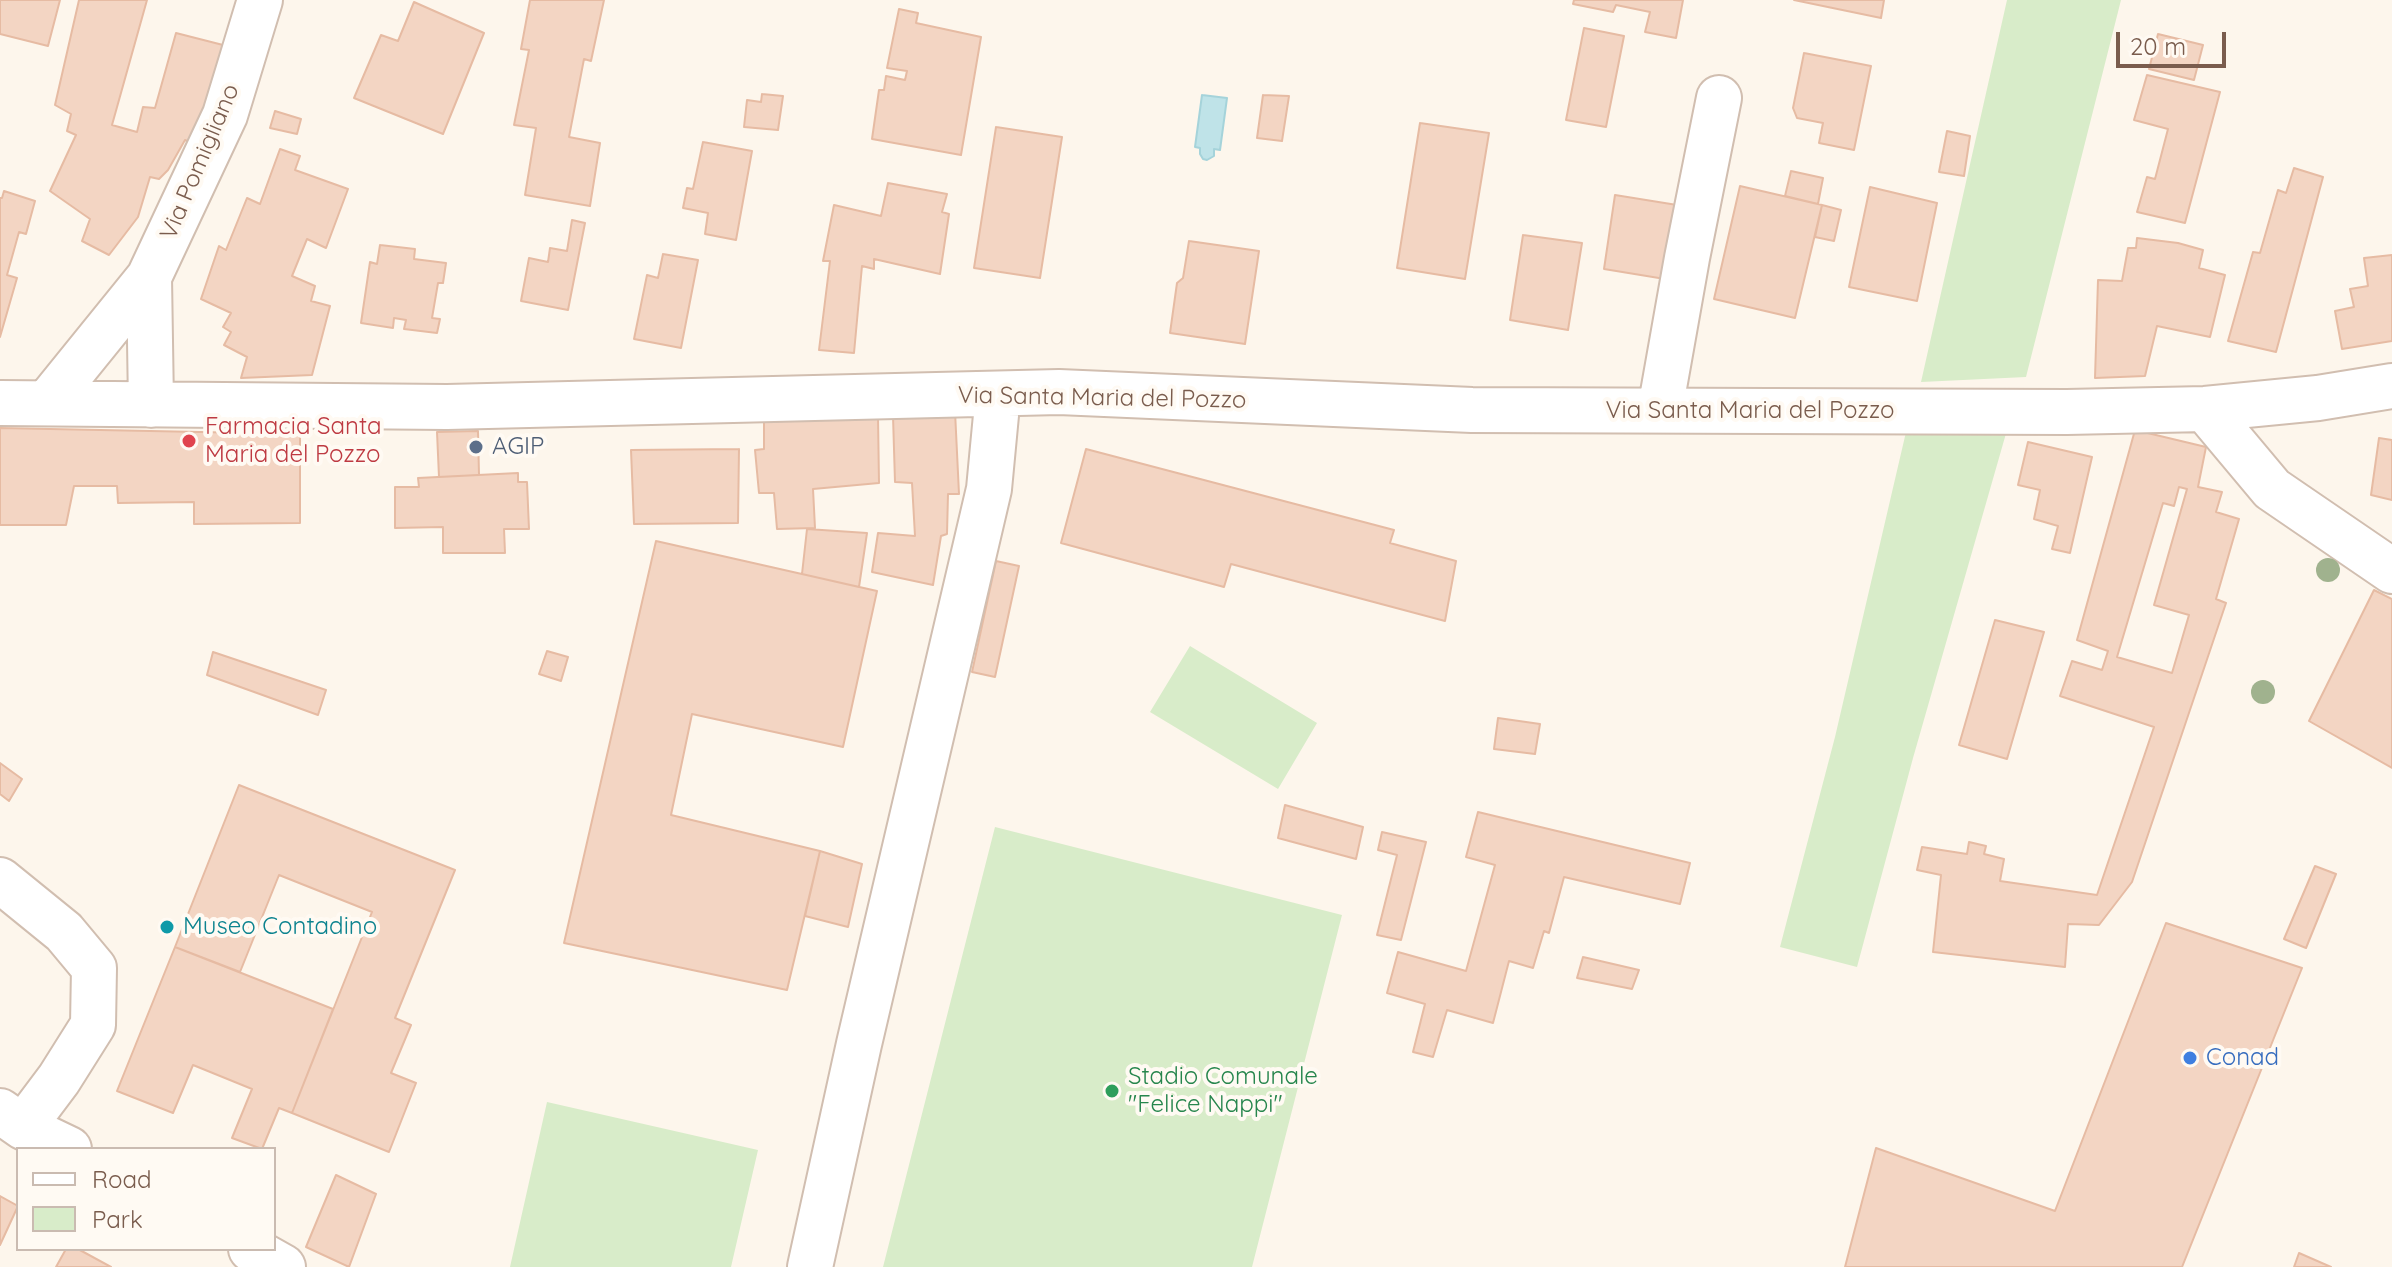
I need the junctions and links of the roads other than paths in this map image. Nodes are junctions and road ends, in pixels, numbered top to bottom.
1 (260, 0) edge
2 (1719, 98) dead end
3 (149, 277) junction
4 (2392, 386) edge
5 (998, 394) junction
6 (0, 403) edge
7 (47, 403) junction
8 (151, 405) junction
9 (2205, 409) junction
10 (1660, 410) junction
11 (2392, 571) edge
12 (0, 880) edge
13 (11, 1119) edge
14 (65, 1147) edge
15 (255, 1251) edge
16 (283, 1267) edge
17 (810, 1267) edge

1 - 3 street, Via Pomigliano
2 - 10 street
3 - 7 street, Via Pomigliano
3 - 8 street, Via Pomigliano
4 - 9 street, Via Santa Maria del Pozzo
5 - 8 street, Via Santa Maria del Pozzo
5 - 10 street, Via Santa Maria del Pozzo
5 - 17 street
6 - 7 street, Via Santa Maria del Pozzo
7 - 8 street, Via Santa Maria del Pozzo
9 - 10 street, Via Santa Maria del Pozzo
9 - 11 street
12 - 13 street
13 - 14 street
15 - 16 street

